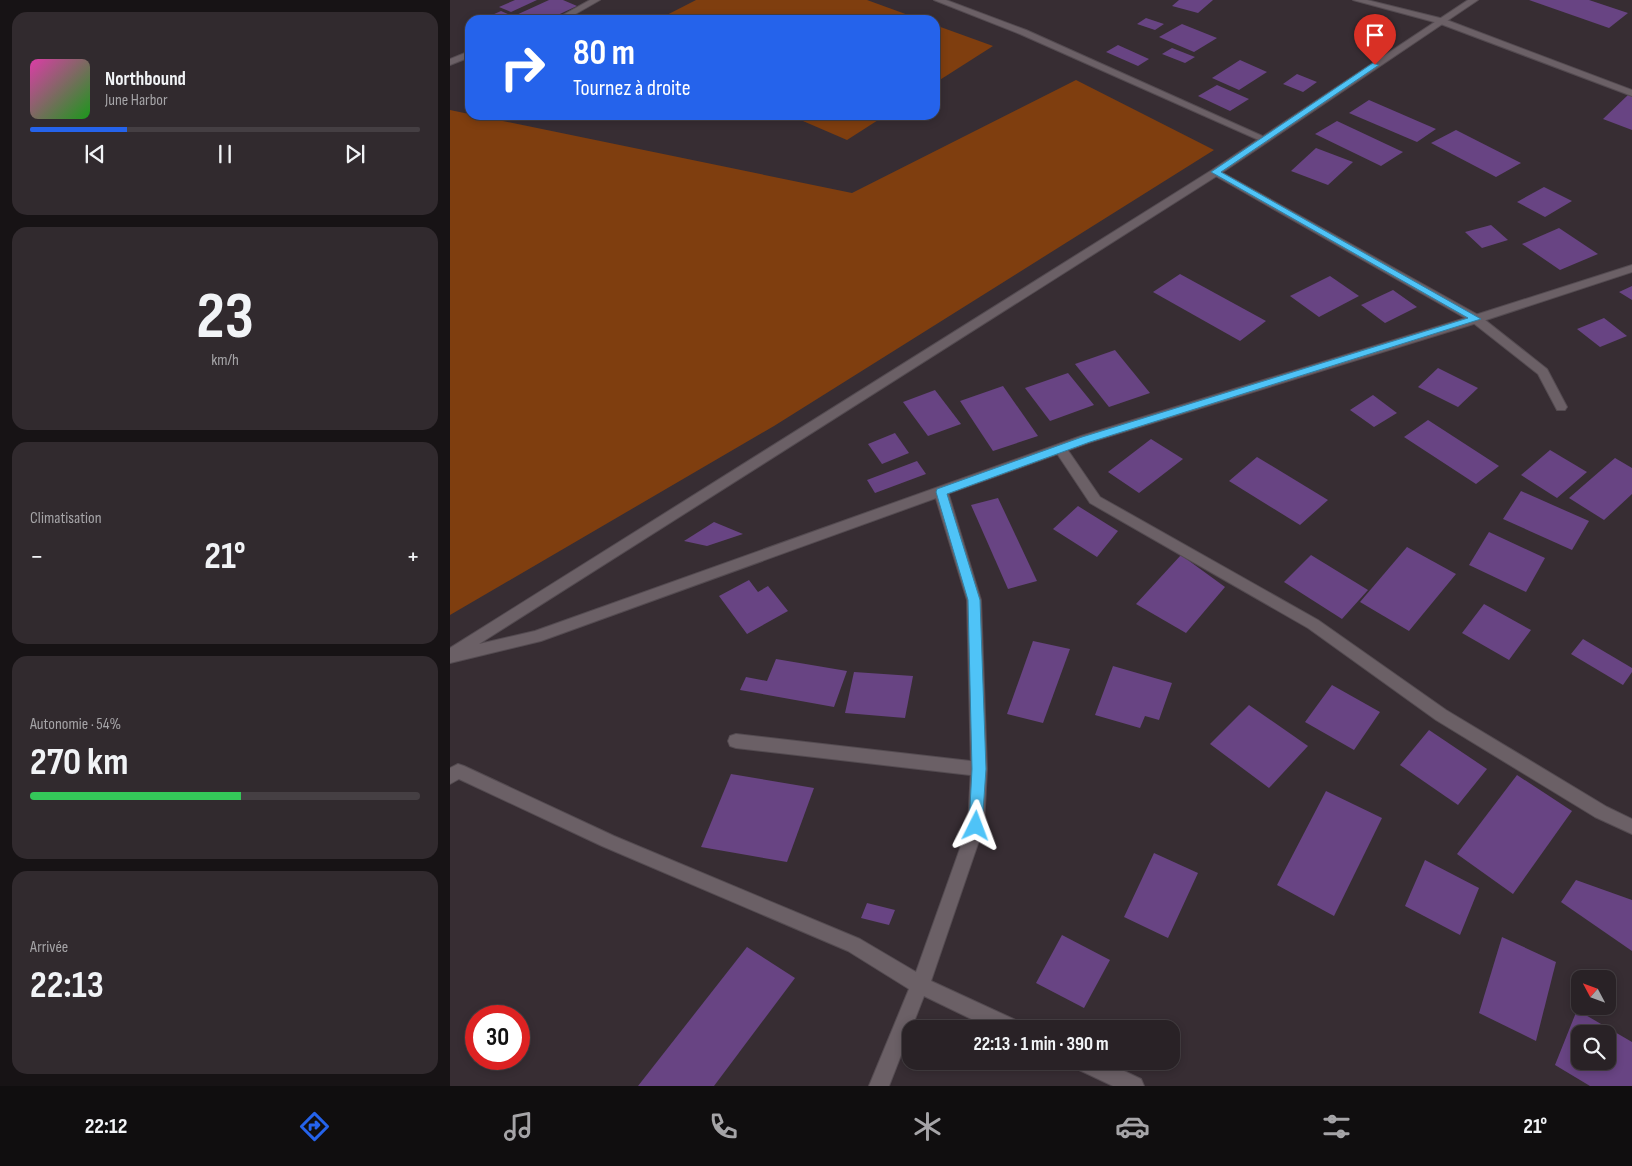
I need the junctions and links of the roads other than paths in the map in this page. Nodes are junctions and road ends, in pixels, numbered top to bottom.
1 (596, 0) edge
2 (938, 0) edge
3 (1357, 0) edge
4 (1474, 0) edge
5 (568, 15) edge
6 (1441, 21) junction
7 (465, 56) edge
8 (450, 62) edge
9 (1632, 92) edge
10 (1264, 139) junction
11 (1216, 172) junction
12 (1632, 268) edge
13 (1476, 319) junction
14 (1562, 407) dead end
15 (1060, 449) junction
16 (941, 492) junction
17 (450, 656) edge
18 (736, 740) dead end
19 (979, 769) junction
20 (450, 777) edge
21 (1632, 827) edge
22 (920, 985) junction
23 (994, 1020) edge
24 (1101, 1070) edge
25 (879, 1086) edge
26 (1134, 1086) edge

1 - 5 street
2 - 10 street
3 - 6 street
4 - 6 street
6 - 9 street
6 - 10 street
7 - 8 street
10 - 11 street
11 - 13 street
11 - 17 street
12 - 13 street
13 - 14 street
13 - 15 street
15 - 16 street
15 - 21 street
16 - 17 street
16 - 19 street
18 - 19 street
19 - 22 street
20 - 22 street
22 - 23 street
22 - 25 street
24 - 26 street

